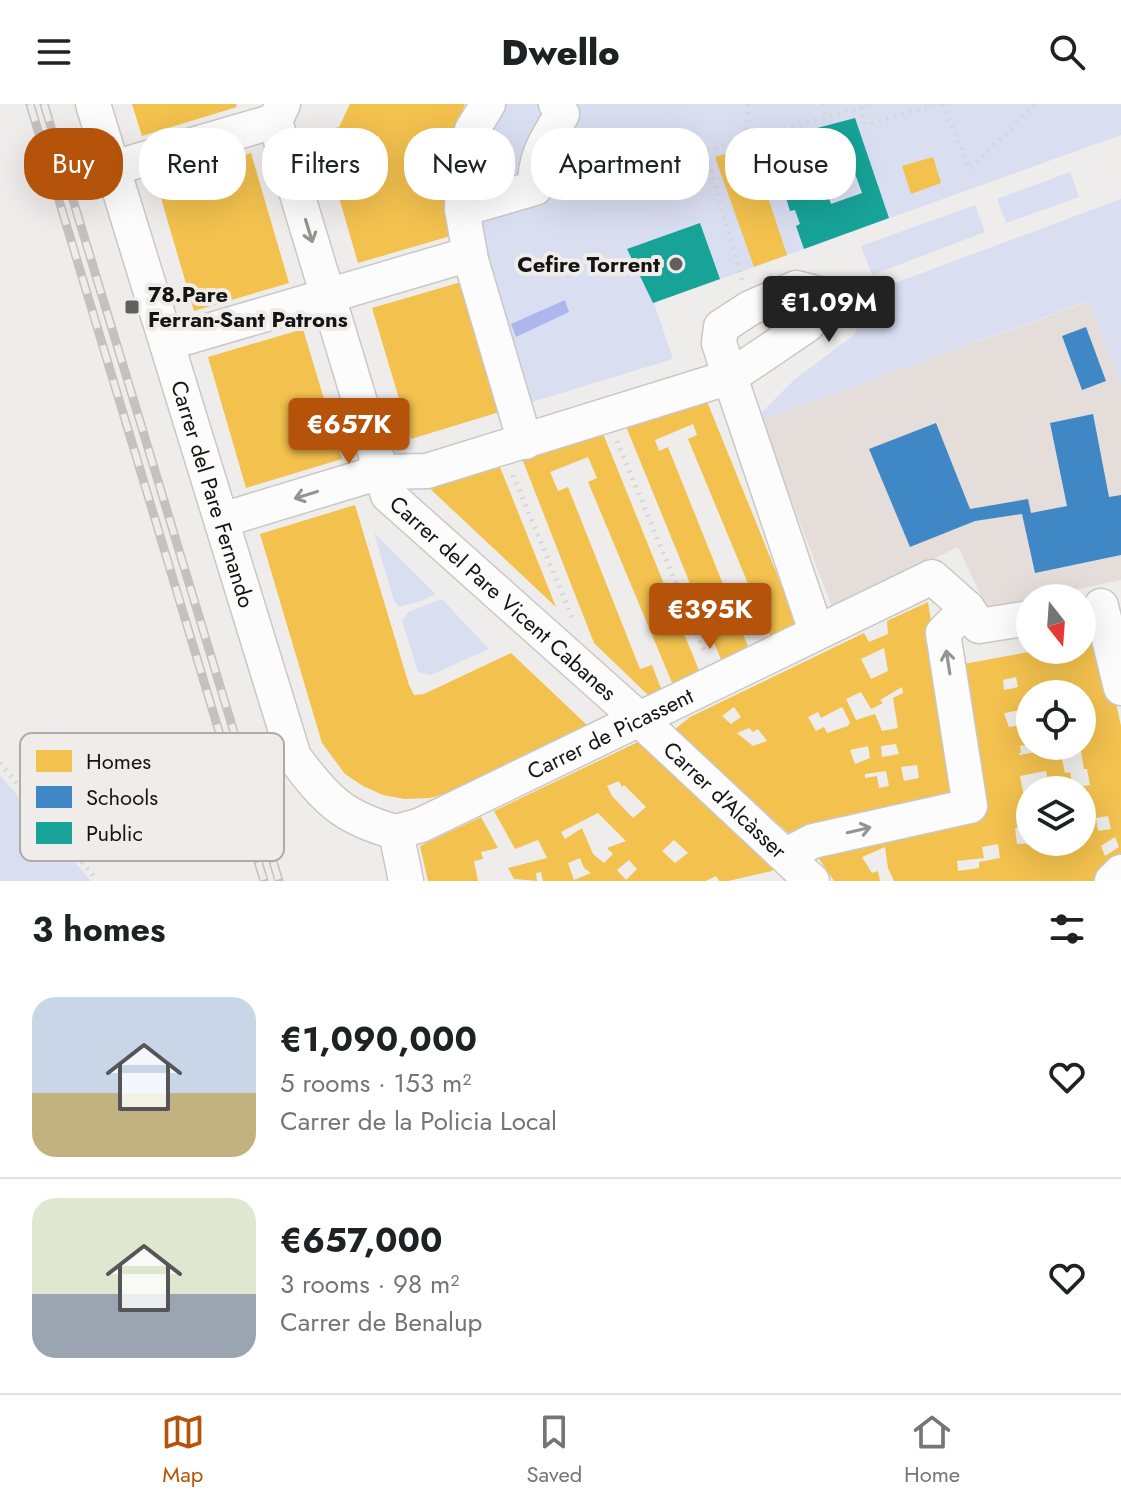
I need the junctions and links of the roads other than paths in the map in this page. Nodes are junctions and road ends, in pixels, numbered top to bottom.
1 (93, 104) edge
2 (488, 104) edge
3 (556, 104) edge
4 (279, 112) edge
5 (100, 128) edge
6 (123, 165) edge
7 (123, 200) edge
8 (462, 209) junction
9 (470, 254) junction
10 (328, 296) junction
11 (167, 343) junction
12 (730, 377) junction
13 (514, 445) junction
14 (380, 472) junction
15 (222, 520) junction
16 (1101, 606) edge
17 (967, 608) junction
18 (1016, 620) edge
19 (816, 631) junction
20 (1121, 688) edge
21 (639, 719) junction
22 (396, 832) junction
23 (1121, 872) edge
24 (798, 873) edge
25 (406, 881) edge
26 (1112, 881) edge

1 - 5 street, Carrer del Pare Fernando
2 - 8 street
3 - 8 street
4 - 6 street
4 -> 10 street, Carrer del Pare Vicent Cabanes
7 - 11 street, Carrer del Pare Fernando
8 - 9 street
9 - 10 street
9 - 13 street
10 - 11 street
10 - 14 street, Carrer del Pare Vicent Cabanes
11 - 15 street, Carrer del Pare Fernando
12 - 12 street
12 - 13 street
12 - 19 street
13 - 14 street
14 -> 15 street
14 - 21 street, Carrer del Pare Vicent Cabanes
15 - 22 street, Carrer del Pare Fernando
16 - 20 street
17 - 18 street, Carrer de Picassent
17 - 19 street, Carrer de Picassent
24 -> 17 street
19 - 21 street, Carrer de Picassent
21 - 22 street, Carrer de Picassent
21 - 24 street, Carrer d'Alcàsser
22 - 25 street
23 - 26 street

